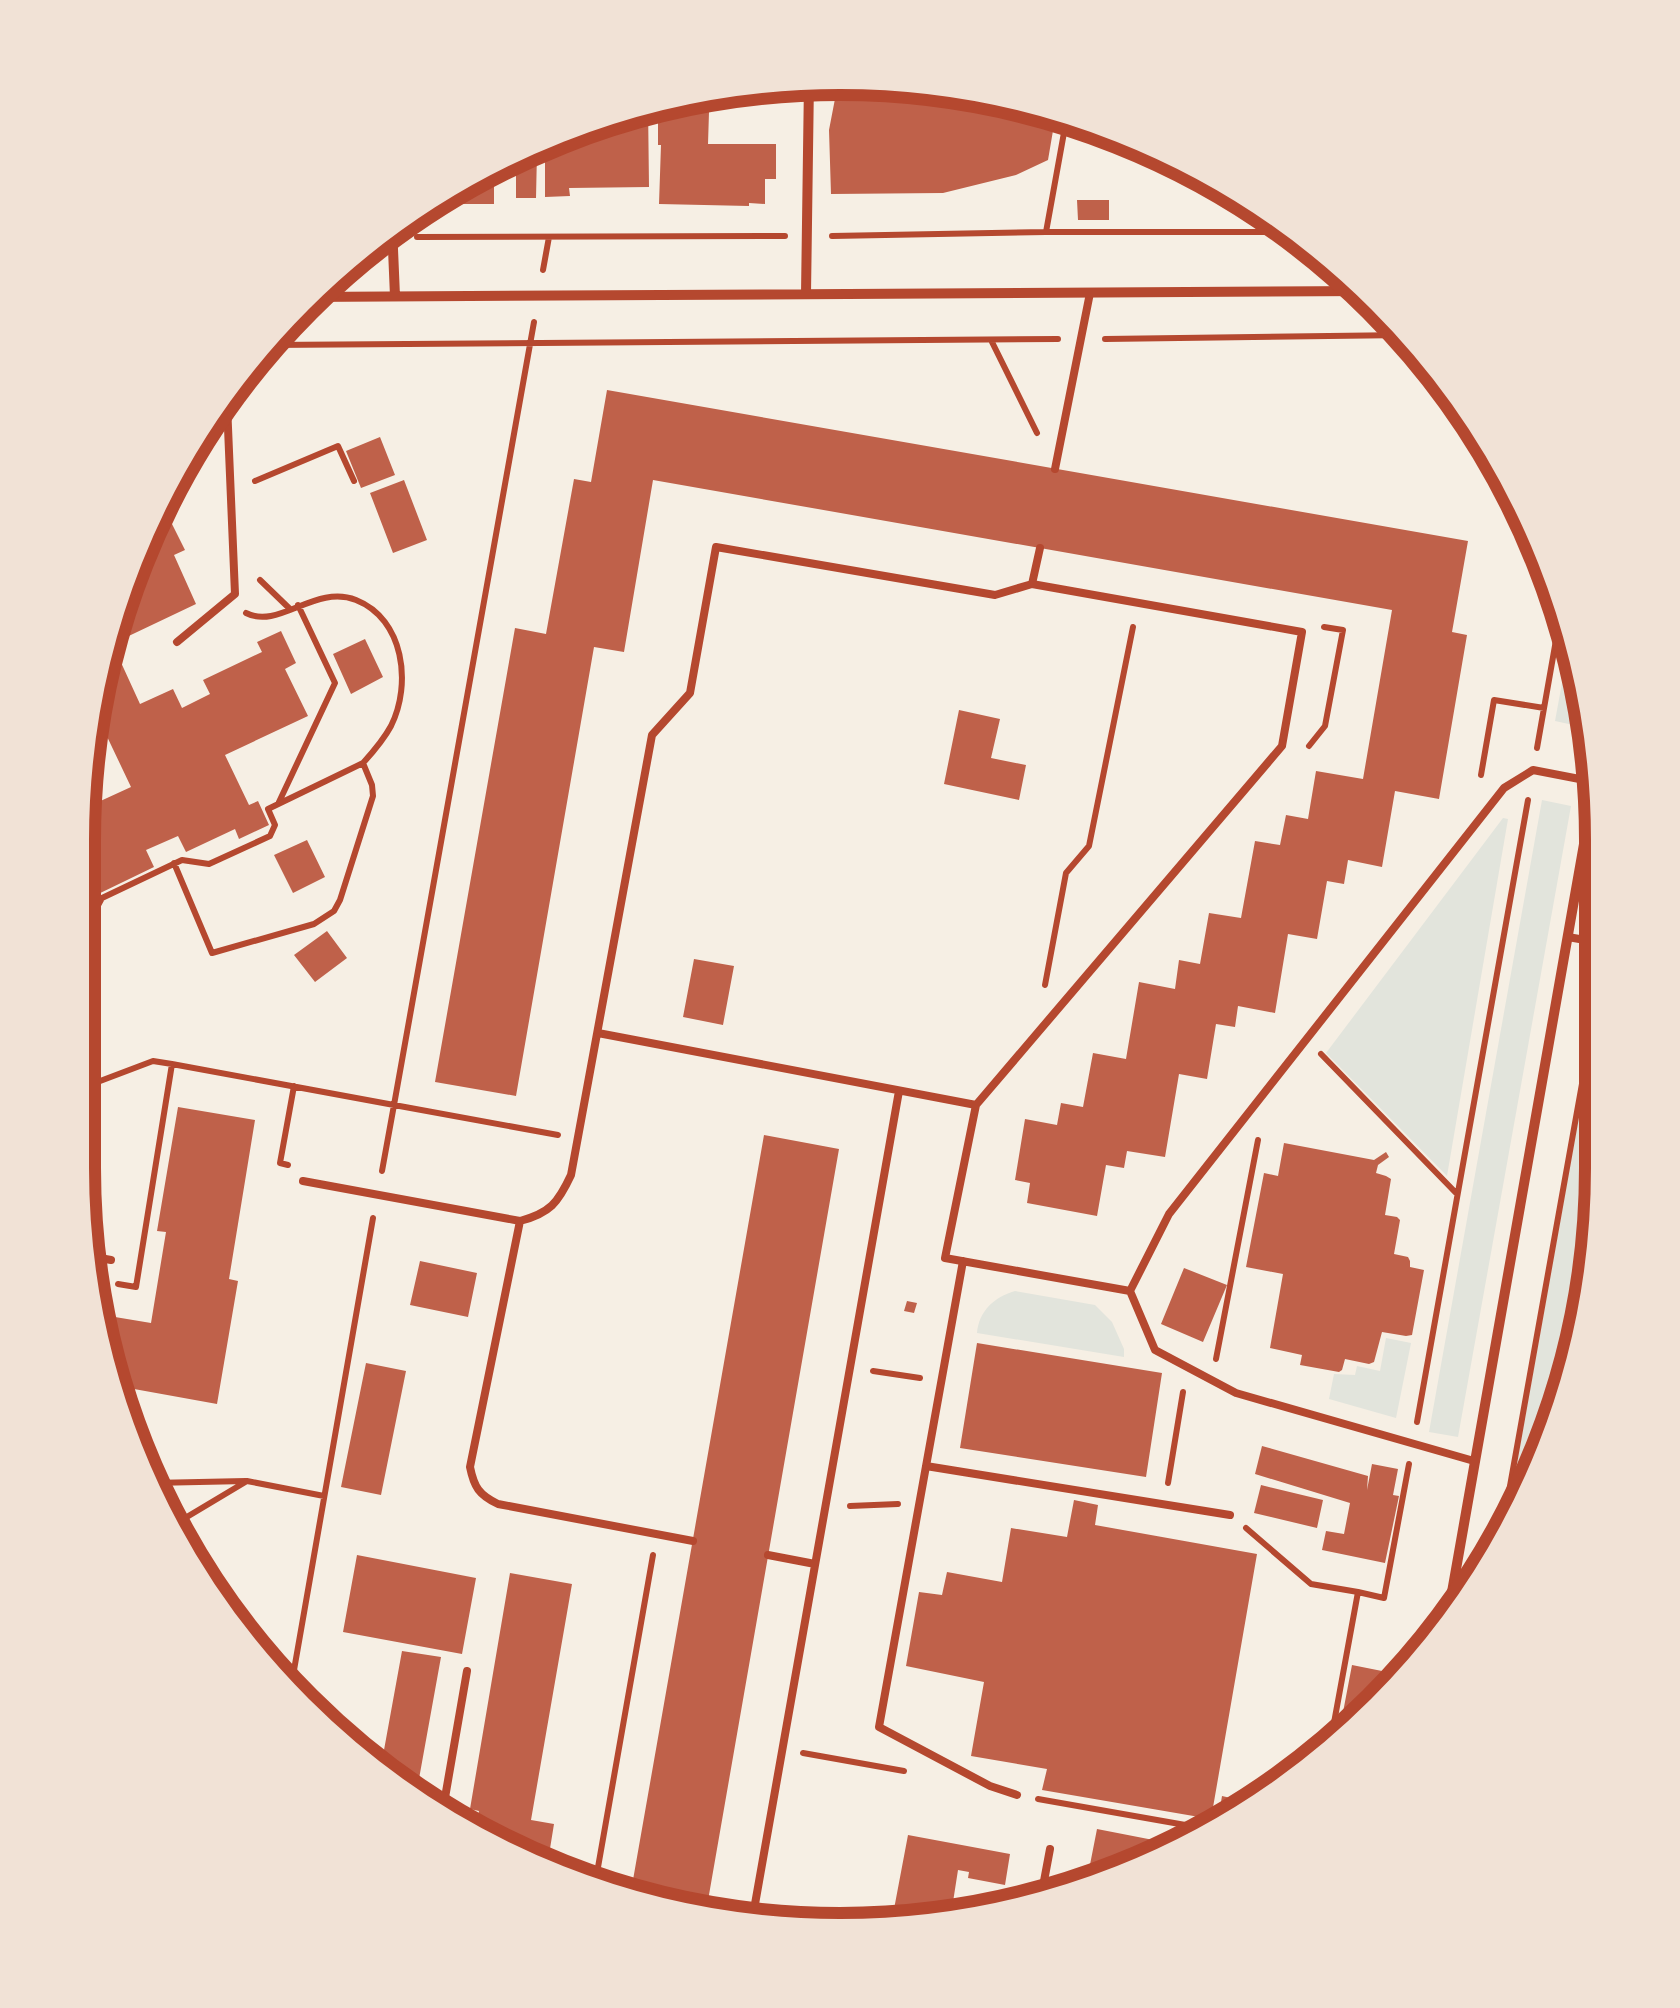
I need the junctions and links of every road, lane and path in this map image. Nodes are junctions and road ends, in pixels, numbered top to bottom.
1 (809, 96) edge
2 (1064, 130) edge
3 (411, 232) edge
4 (1046, 232) junction
5 (1270, 232) edge
6 (806, 236) junction
7 (549, 237) junction
8 (393, 244) edge
9 (1343, 291) edge
10 (1090, 292) junction
11 (806, 294) junction
12 (332, 296) edge
13 (394, 296) junction
14 (538, 296) junction
15 (1387, 335) edge
16 (1081, 339) junction
17 (991, 340) junction
18 (530, 343) junction
19 (284, 345) edge
20 (228, 417) edge
21 (1055, 468) joint
22 (354, 482) dead end
23 (231, 491) junction
24 (1040, 548) dead end
25 (1032, 584) junction
26 (230, 599) junction
27 (1138, 602) junction
28 (298, 605) junction
29 (1343, 630) dead end
30 (1557, 637) edge
31 (177, 642) dead end
32 (1544, 708) junction
33 (1299, 757) dead end
34 (363, 763) junction
35 (1534, 770) junction
36 (1481, 777) dead end
37 (1582, 777) edge
38 (279, 803) junction
39 (1514, 815) dead end
40 (1525, 817) junction
41 (1585, 841) edge
42 (174, 864) junction
43 (95, 909) edge
44 (1568, 937) junction
45 (1585, 940) edge
46 (598, 1033) junction
47 (1035, 1035) junction
48 (172, 1064) junction
49 (1310, 1067) dead end
50 (1585, 1067) edge
51 (95, 1082) edge
52 (294, 1086) junction
53 (899, 1090) junction
54 (394, 1105) junction
55 (976, 1105) junction
56 (1260, 1133) dead end
57 (558, 1149) dead end
58 (297, 1166) dead end
59 (303, 1181) dead end
60 (378, 1194) junction
61 (1458, 1194) junction
62 (520, 1221) junction
63 (100, 1258) edge
64 (111, 1260) dead end
65 (963, 1261) junction
66 (107, 1282) dead end
67 (1130, 1291) junction
68 (850, 1367) junction
69 (1187, 1368) junction
70 (941, 1382) junction
71 (1212, 1382) junction
72 (1413, 1445) junction
73 (1474, 1461) junction
74 (926, 1466) junction
75 (247, 1481) junction
76 (165, 1482) edge
77 (324, 1496) junction
78 (1508, 1498) edge
79 (919, 1504) junction
80 (1164, 1504) junction
81 (825, 1506) junction
82 (1230, 1515) joint
83 (183, 1519) edge
84 (657, 1534) junction
85 (693, 1541) dead end
86 (768, 1555) dead end
87 (815, 1564) junction
88 (1358, 1592) junction
89 (1452, 1592) edge
90 (466, 1671) dead end
91 (293, 1674) edge
92 (1333, 1726) edge
93 (782, 1749) junction
94 (906, 1771) dead end
95 (1017, 1795) joint
96 (445, 1799) edge
97 (1189, 1826) edge
98 (1050, 1849) dead end
99 (597, 1872) edge
100 (1043, 1885) edge
101 (754, 1908) edge

1 - 6 street
2 - 4 path
3 - 7 path
4 - 5 path
4 - 6 path
6 - 7 path
6 - 11 street
7 - 14 path
8 - 13 street
9 - 10 street
10 - 11 street
10 - 16 lane
11 - 14 street
12 - 13 street
13 - 14 street
14 - 18 path
15 - 16 path
16 - 17 path
16 - 21 lane
17 - 18 path
17 - 21 path
18 - 19 path
18 - 54 path
20 - 23 lane
22 - 23 path
23 - 26 lane
24 - 25 lane
25 - 27 lane
25 - 46 lane
26 - 28 path
26 - 31 lane
27 - 47 path
27 - 47 lane
28 - 34 path
28 - 38 path
29 - 33 path
30 - 32 path
32 - 35 path
32 - 36 path
34 - 38 path
34 - 42 path
35 - 37 lane
35 - 40 path
35 - 67 lane
38 - 42 path
39 - 40 path
40 - 61 path
41 - 44 street
42 - 43 path
44 - 45 lane
44 - 73 street
46 - 53 lane
46 - 62 lane
47 - 55 lane
48 - 51 path
48 - 52 path
48 - 66 path
49 - 61 path
50 - 78 path
52 - 54 path
52 - 58 path
53 - 55 lane
53 - 68 lane
54 - 57 path
54 - 60 path
55 - 65 lane
56 - 71 path
59 - 60 lane
60 - 62 lane
60 - 77 path
61 - 72 path
62 - 84 lane
63 - 64 lane
65 - 67 lane
65 - 70 lane
67 - 69 lane
68 - 70 path
68 - 81 lane
69 - 71 lane
69 - 80 path
70 - 74 lane
71 - 72 lane
72 - 73 lane
72 - 88 path
73 - 89 street
74 - 79 lane
74 - 80 lane
75 - 76 path
75 - 77 path
75 - 83 path
77 - 91 path
79 - 81 path
79 - 95 lane
80 - 82 lane
81 - 87 lane
82 - 88 path
84 - 85 lane
84 - 99 path
86 - 87 lane
87 - 93 lane
88 - 92 path
90 - 96 lane
93 - 94 path
93 - 101 lane
95 - 97 path
98 - 100 lane

